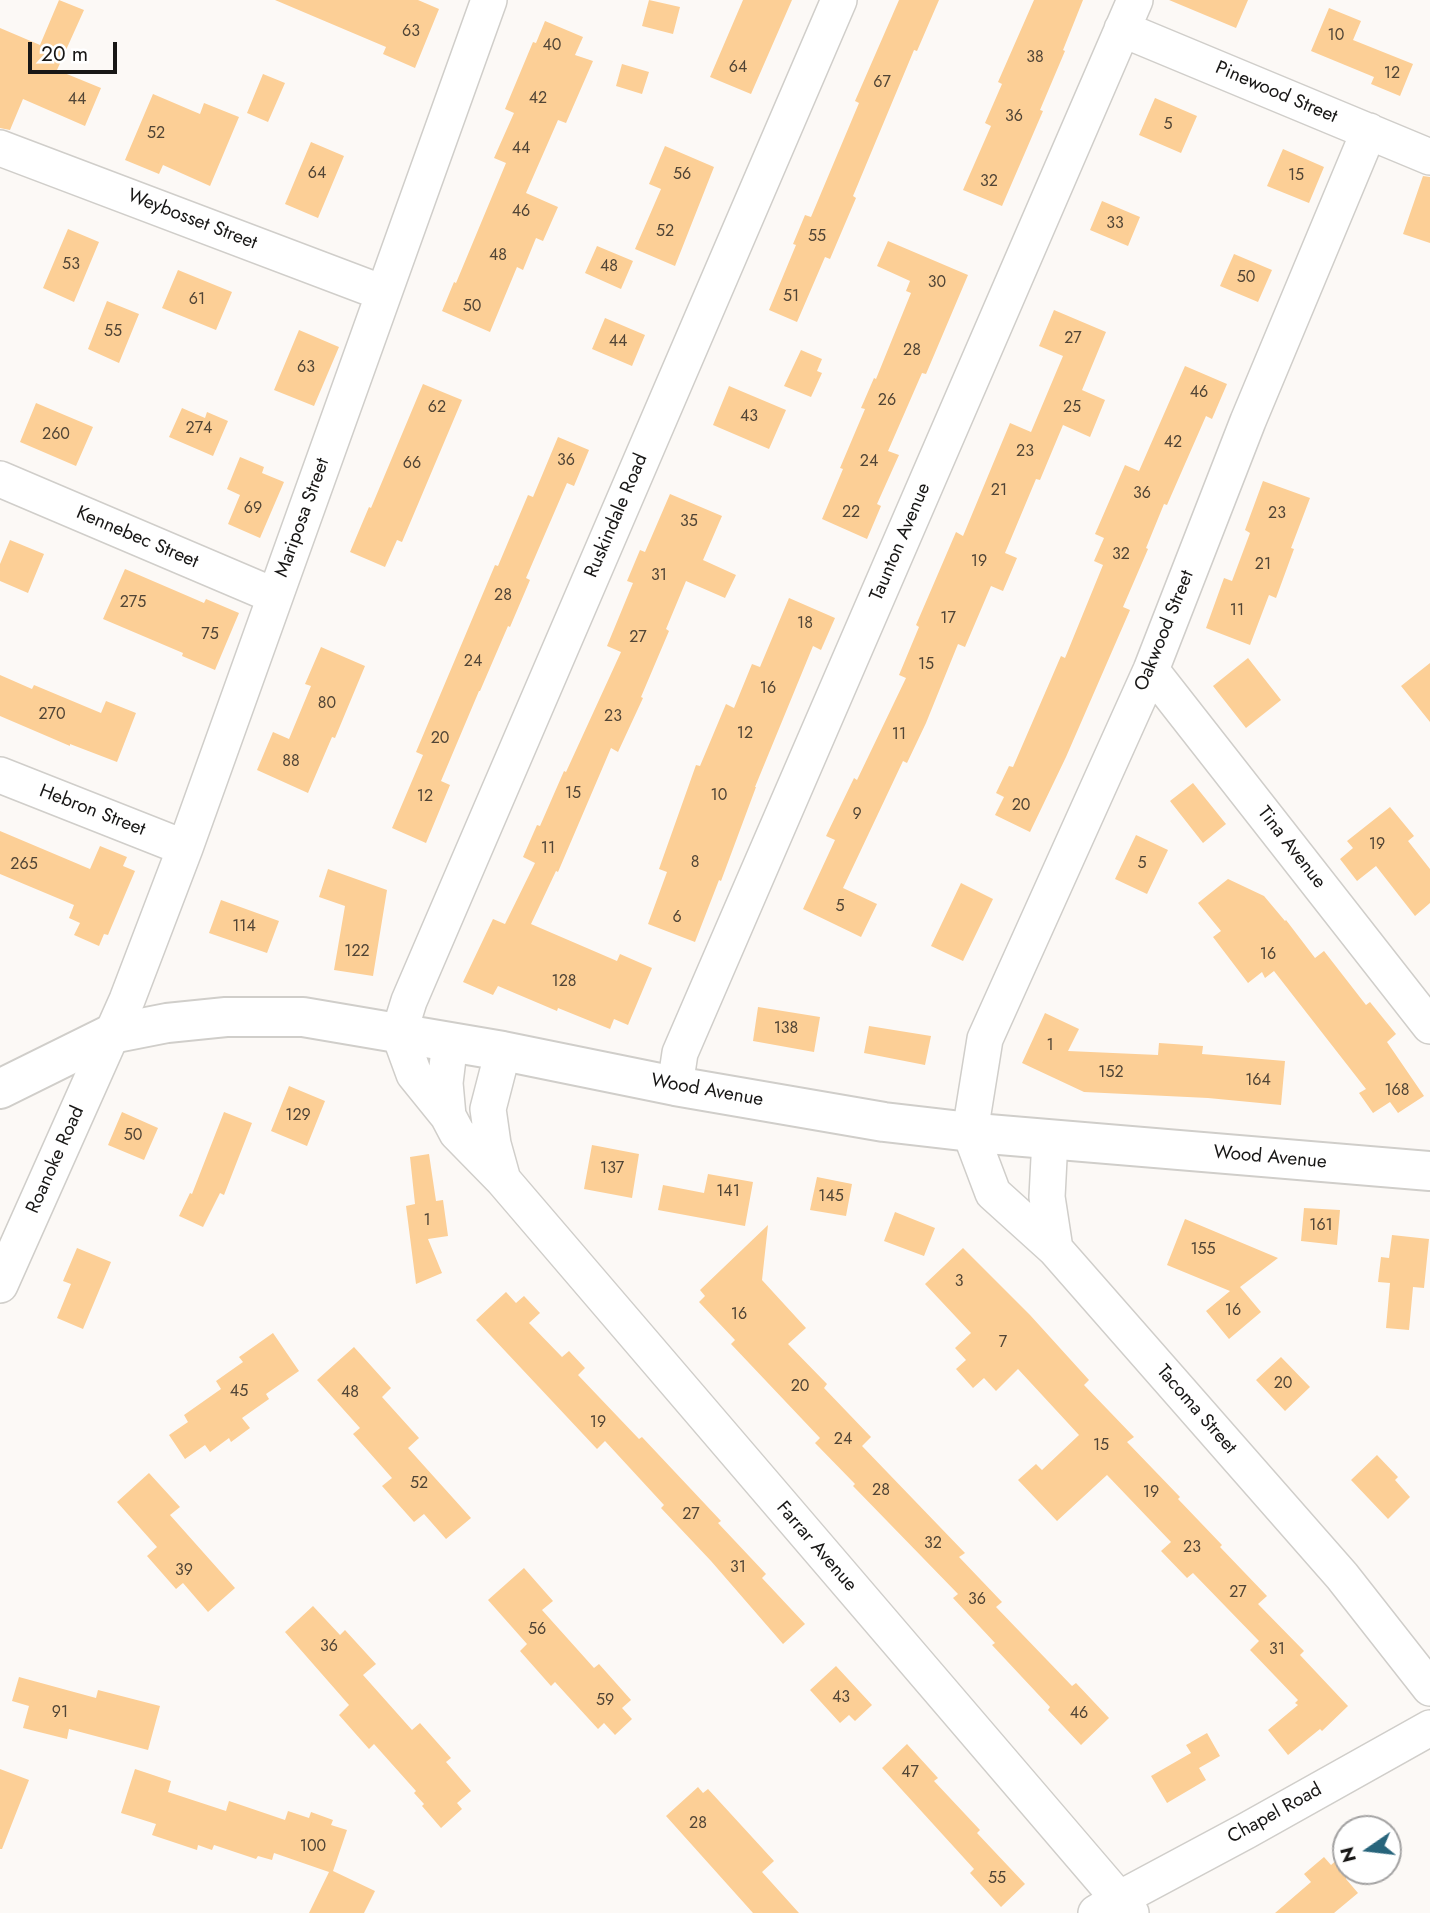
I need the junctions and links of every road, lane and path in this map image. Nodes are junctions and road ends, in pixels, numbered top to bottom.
1 (488, 0) edge
2 (839, 0) edge
3 (1129, 14) edge
4 (1368, 131) junction
5 (0, 148) edge
6 (1430, 157) edge
7 (383, 293) junction
8 (0, 479) edge
9 (275, 596) junction
10 (1151, 670) junction
11 (0, 775) edge
12 (185, 848) junction
13 (1430, 1026) edge
14 (400, 1033) junction
15 (111, 1034) junction
16 (450, 1042) junction
17 (503, 1051) junction
18 (2, 1086) edge
19 (675, 1086) junction
20 (448, 1116) junction
21 (970, 1132) junction
22 (1050, 1139) junction
23 (1430, 1171) edge
24 (503, 1180) junction
25 (1055, 1249) junction
26 (0, 1285) edge
27 (1430, 1688) edge
28 (1430, 1728) edge
29 (1115, 1908) edge

1 - 7 street, Mariposa Street
2 - 14 street, Ruskindale Road
3 - 4 street, Pinewood Street
3 - 19 street, Taunton Avenue
4 - 6 street, Pinewood Street
4 - 10 street, Oakwood Street
5 - 7 street, Weybosset Street
7 - 9 street, Mariposa Street
8 - 9 street, Kennebec Street
9 - 12 street, Mariposa Street
10 - 13 street, Tina Avenue
10 - 21 street, Oakwood Street
11 - 12 street, Hebron Street
12 - 15 street, Mariposa Street
14 - 15 main road, Wood Avenue
14 - 16 main road, Wood Avenue
14 - 20 street, Farrar Avenue
15 - 18 main road, Wood Avenue
15 - 26 street, Roanoke Road
16 - 17 main road, Wood Avenue
16 - 20 street
17 - 19 main road, Wood Avenue
17 - 24 street, Farrar Avenue
19 - 21 main road, Wood Avenue
20 - 24 street, Farrar Avenue
21 - 22 main road, Wood Avenue
21 - 25 street, Tacoma Street
22 - 23 main road, Wood Avenue
22 - 25 street
24 - 29 street, Farrar Avenue
25 - 27 street, Tacoma Street
28 - 29 street, Chapel Road

